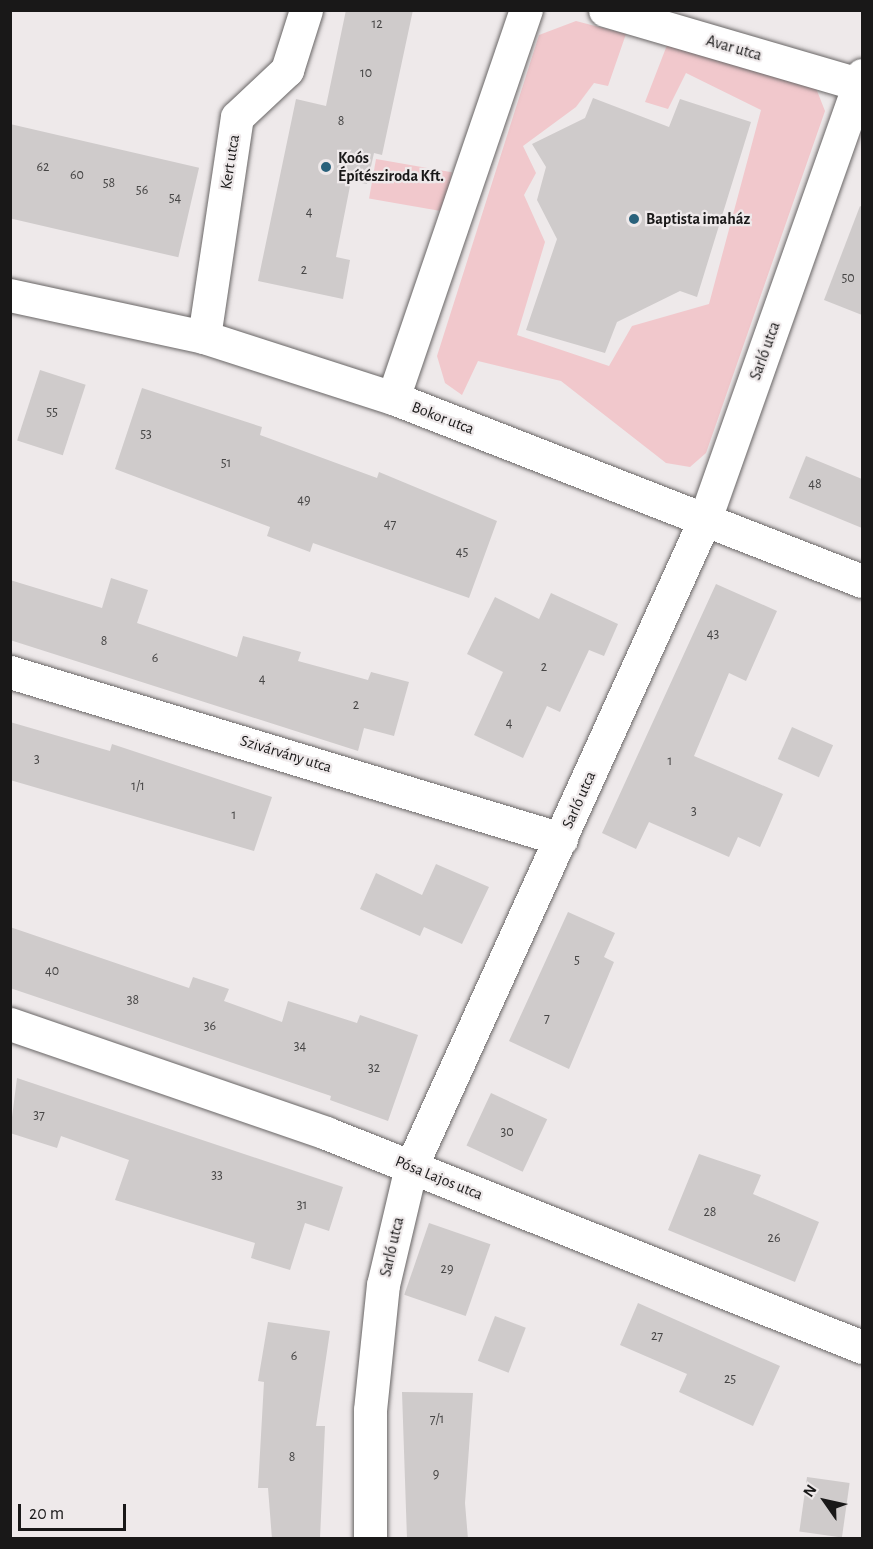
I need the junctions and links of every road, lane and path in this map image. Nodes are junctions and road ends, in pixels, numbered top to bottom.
1 (306, 10) edge
2 (526, 10) edge
3 (605, 10) edge
4 (862, 81) edge
5 (10, 295) edge
6 (204, 337) junction
7 (393, 398) junction
8 (705, 519) junction
9 (862, 580) edge
10 (10, 672) edge
11 (561, 839) junction
12 (10, 1024) edge
13 (411, 1167) junction
14 (862, 1347) edge
15 (370, 1539) edge

1 - 6 street, Kert utca
2 - 7 street
3 - 4 street, Avar utca
4 - 8 street, Sarló utca
5 - 6 street, Bokor utca
6 - 7 street, Bokor utca
7 - 8 street, Bokor utca
8 - 9 street, Bokor utca
8 - 11 street, Sarló utca
10 - 11 street, Szivárvány utca
11 - 13 street, Sarló utca
12 - 13 street, Pósa Lajos utca
13 - 14 street, Pósa Lajos utca
13 - 15 street, Sarló utca

